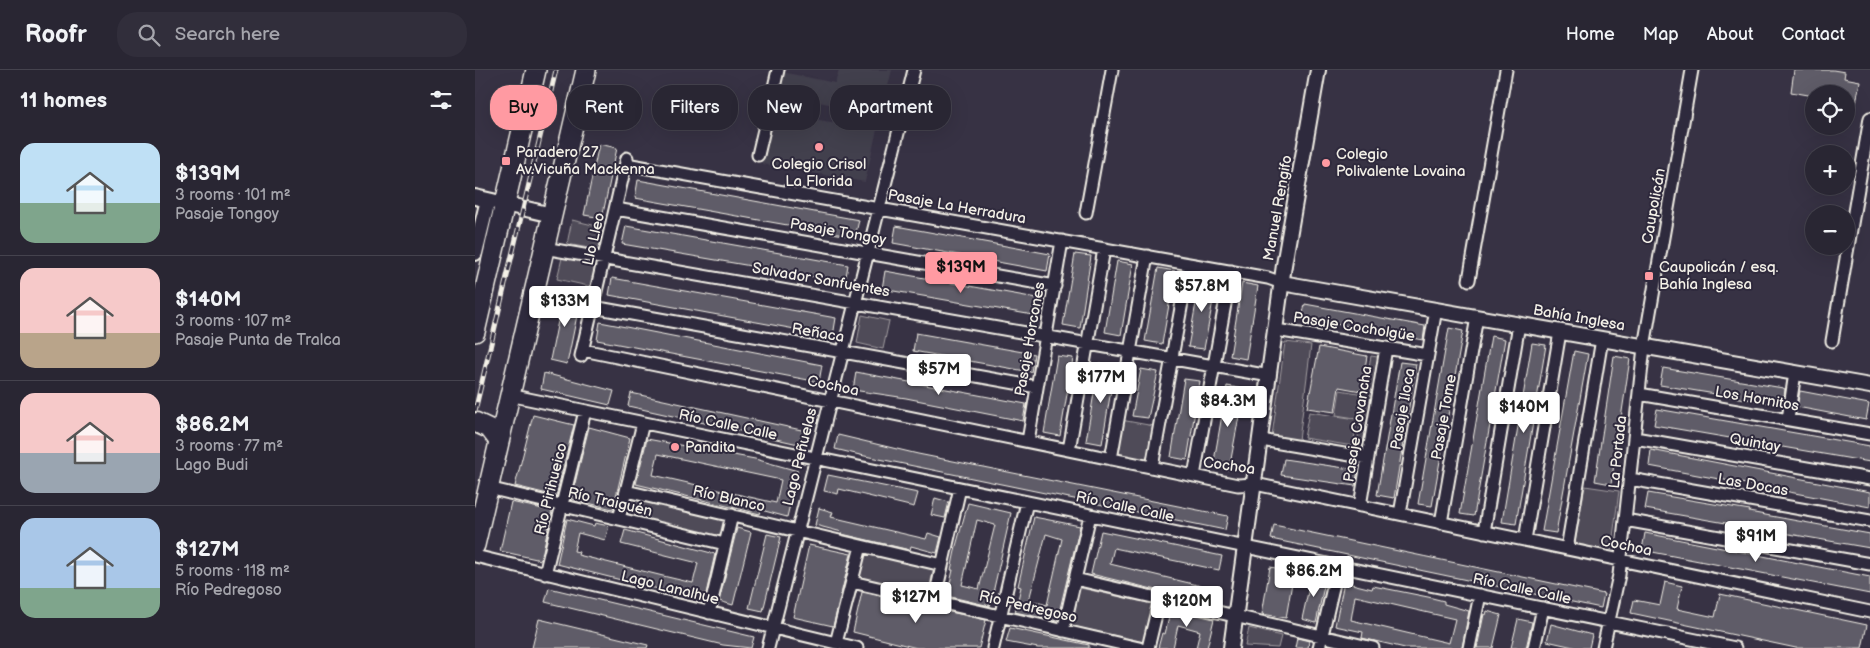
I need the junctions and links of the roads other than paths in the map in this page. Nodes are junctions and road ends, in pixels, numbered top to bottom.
1 (536, 70) edge
2 (586, 70) edge
3 (778, 70) edge
4 (914, 70) edge
5 (1113, 70) edge
6 (1318, 70) edge
7 (1506, 70) edge
8 (1692, 70) edge
9 (1870, 118) edge
10 (758, 155) dead end
11 (627, 160) joint
12 (489, 200) edge
13 (616, 209) junction
14 (880, 209) junction
15 (1086, 213) dead end
16 (552, 215) junction
17 (1062, 241) junction
18 (544, 248) junction
19 (1104, 249) junction
20 (475, 253) edge
21 (868, 253) junction
22 (1147, 256) junction
23 (605, 258) junction
24 (1189, 264) junction
25 (1231, 271) junction
26 (1469, 280) dead end
27 (1282, 283) junction
28 (1055, 286) junction
29 (855, 303) junction
30 (593, 307) junction
31 (1435, 310) junction
32 (1477, 317) junction
33 (1519, 324) junction
34 (1276, 330) junction
35 (475, 332) edge
36 (1560, 332) junction
37 (1046, 336) junction
38 (1602, 339) junction
39 (1832, 341) dead end
40 (1087, 344) junction
41 (1645, 346) junction
42 (1386, 348) junction
43 (1130, 351) junction
44 (842, 352) junction
45 (582, 353) joint
46 (1428, 355) junction
47 (1172, 359) junction
48 (1214, 366) junction
49 (1795, 373) junction
50 (1270, 376) junction
51 (1870, 386) edge
52 (1037, 387) junction
53 (1639, 394) junction
54 (509, 395) junction
55 (830, 401) junction
56 (585, 411) junction
57 (1788, 419) junction
58 (475, 422) edge
59 (643, 423) junction
60 (1870, 434) edge
61 (1635, 438) junction
62 (1261, 440) junction
63 (499, 441) junction
64 (1028, 442) junction
65 (1069, 450) junction
66 (815, 458) junction
67 (1111, 458) junction
68 (1368, 458) junction
69 (1152, 467) junction
70 (1194, 476) junction
71 (1630, 479) junction
72 (1870, 479) edge
73 (1255, 484) junction
74 (488, 488) junction
75 (960, 488) junction
76 (626, 490) junction
77 (1027, 502) junction
78 (562, 506) junction
79 (1359, 506) junction
80 (1401, 514) junction
81 (1090, 515) junction
82 (732, 516) junction
83 (619, 519) junction
84 (1625, 520) junction
85 (1870, 521) edge
86 (1441, 523) junction
87 (797, 531) junction
88 (1484, 532) junction
89 (1525, 540) junction
90 (725, 544) junction
91 (475, 545) edge
92 (861, 546) junction
93 (1246, 547) junction
94 (1567, 549) junction
95 (475, 556) edge
96 (1621, 560) junction
97 (1870, 564) edge
98 (942, 565) junction
99 (1338, 566) junction
100 (545, 574) junction
101 (1075, 579) junction
102 (852, 582) junction
103 (1480, 595) junction
104 (1160, 598) junction
105 (934, 601) junction
106 (1543, 608) junction
107 (1870, 612) edge
108 (709, 613) junction
109 (1001, 616) junction
110 (1235, 616) junction
111 (1609, 622) junction
112 (773, 628) junction
113 (1063, 630) junction
114 (1322, 636) junction
115 (1676, 636) junction
116 (837, 643) junction
117 (768, 648) edge
118 (857, 648) edge
119 (993, 648) edge
120 (1139, 648) edge
121 (1148, 648) edge
122 (1231, 648) edge
123 (1319, 648) edge
124 (1373, 648) edge
125 (1469, 648) edge
126 (1533, 648) edge
127 (1603, 648) edge
128 (1674, 648) edge
129 (1735, 648) edge

1 - 12 main road
2 - 16 main road
3 - 10 street
4 - 14 street, Lago Peñuelas
5 - 15 street
6 - 27 street, Manuel Rengifo
7 - 26 street
8 - 41 street, Caupolicán
9 - 39 street
11 - 13 street, Llo Lleo
11 - 14 street, Pasaje La Herradura
12 - 16 street
12 - 20 street
12 - 35 main road
13 - 21 street, Pasaje Tongoy
13 - 23 street, Llo Lleo
14 - 17 street, Pasaje La Herradura
14 - 21 street, Lago Peñuelas
16 - 18 main road
17 - 19 street, Pasaje La Herradura
17 - 28 street, Pasaje Horcones
18 - 23 street, Salvador Sanfuentes
18 - 54 main road
19 - 22 street, Pasaje La Herradura
19 - 40 street
21 - 28 street, Pasaje Tongoy
21 - 29 street, Lago Peñuelas
22 - 24 street, Pasaje La Herradura
22 - 43 street
23 - 29 street, Salvador Sanfuentes
23 - 30 street, Llo Lleo
24 - 25 street, Pasaje La Herradura
24 - 47 street
25 - 27 street, Pasaje La Herradura
25 - 48 street
27 - 31 street, Bahía Inglesa
27 - 34 street, Manuel Rengifo
28 - 37 street, Pasaje Horcones
29 - 37 street, Salvador Sanfuentes
29 - 44 street, Lago Peñuelas
30 - 44 street, Reñaca
30 - 45 street, Llo Lleo
31 - 32 street, Bahía Inglesa
31 - 46 street, Pasaje Iloca
32 - 33 street, Bahía Inglesa
32 - 86 street, Pasaje Tome
33 - 36 street, Bahía Inglesa
33 - 88 street
34 - 42 street, Pasaje Cocholgüe
34 - 50 street, Manuel Rengifo
36 - 38 street, Bahía Inglesa
36 - 89 street
37 - 40 street, Salvador Sanfuentes
37 - 52 street, Pasaje Horcones
38 - 41 street, Bahía Inglesa
38 - 94 street
40 - 43 street, Salvador Sanfuentes
40 - 65 street
41 - 49 street, Bahía Inglesa
41 - 53 street, La Portada
42 - 46 street, Pasaje Cocholgüe
42 - 68 street, Pasaje Covancha
43 - 47 street, Salvador Sanfuentes
43 - 67 street
44 - 52 street, Reñaca
44 - 55 street, Lago Peñuelas
45 - 55 street, Cochoa
46 - 80 street, Pasaje Iloca
47 - 48 street, Salvador Sanfuentes
47 - 69 street
48 - 50 street, Salvador Sanfuentes
48 - 70 street
49 - 51 street, Bahía Inglesa
49 - 57 street
50 - 62 street, Manuel Rengifo
52 - 64 street, Pasaje Horcones
53 - 57 street, Los Hornitos
53 - 61 street, La Portada
54 - 56 street, Río Calle Calle
54 - 63 main road
55 - 64 street, Cochoa
55 - 66 street, Lago Peñuelas
56 - 59 street, Río Calle Calle
56 - 78 street, Río Pirihueico
57 - 60 street, Los Hornitos
58 - 63 main road
59 - 66 street, Río Calle Calle
59 - 76 street
61 - 71 street, La Portada
61 - 72 street, Quintay
62 - 68 street
62 - 73 street, Manuel Rengifo
63 - 74 main road
64 - 65 street, Cochoa
65 - 67 street, Cochoa
66 - 75 street, Río Calle Calle
66 - 87 street, Lago Peñuelas
67 - 69 street, Cochoa
68 - 79 street, Pasaje Covancha
69 - 70 street, Cochoa
70 - 73 street, Cochoa
71 - 84 street, La Portada
71 - 85 street, Las Docas
73 - 79 street, Cochoa
73 - 93 street, Manuel Rengifo
74 - 78 street, Río Traiguén
74 - 91 main road
75 - 77 street, Río Calle Calle
75 - 98 street
76 - 82 street, Río Blanco
76 - 83 street
77 - 81 street, Río Calle Calle
77 - 109 street
78 - 83 street, Río Traiguén
78 - 100 street, Río Pirihueico
79 - 80 street, Cochoa
80 - 86 street, Cochoa
81 - 93 street, Río Calle Calle
81 - 101 street
82 - 87 street, Río Blanco
82 - 90 street
83 - 90 street, Río Traiguén
84 - 96 street, La Portada
84 - 97 street
86 - 88 street, Cochoa
87 - 92 street, Río Blanco
87 - 112 street, Lago Peñuelas
88 - 89 street, Cochoa
89 - 94 street, Cochoa
90 - 108 street
92 - 98 street, Río Blanco
92 - 102 street
93 - 99 street, Río Calle Calle
93 - 110 street, Manuel Rengifo
94 - 96 street, Cochoa
95 - 100 street, Lago Lanalhue
96 - 107 street, Cochoa
96 - 111 street, La Portada
98 - 105 street
99 - 103 street, Río Calle Calle
99 - 114 street
100 - 108 street, Lago Lanalhue
101 - 104 street
101 - 113 street
102 - 105 street, Río Pedregoso
102 - 116 street
103 - 106 street, Río Calle Calle
103 - 125 street
104 - 110 street
104 - 121 street
105 - 109 street, Río Pedregoso
106 - 111 street, Río Calle Calle
106 - 126 street
108 - 112 street, Lago Lanalhue
109 - 113 street, Río Pedregoso
109 - 119 street
110 - 114 street
110 - 122 street, Manuel Rengifo
111 - 115 street, Río Calle Calle
111 - 127 street, La Portada
112 - 116 street, Lago Lanalhue
112 - 117 street, Lago Peñuelas
113 - 120 street, Río Pedregoso
114 - 123 street
114 - 124 street
115 - 128 street
115 - 129 street, Río Calle Calle
116 - 118 street, Lago Lanalhue

